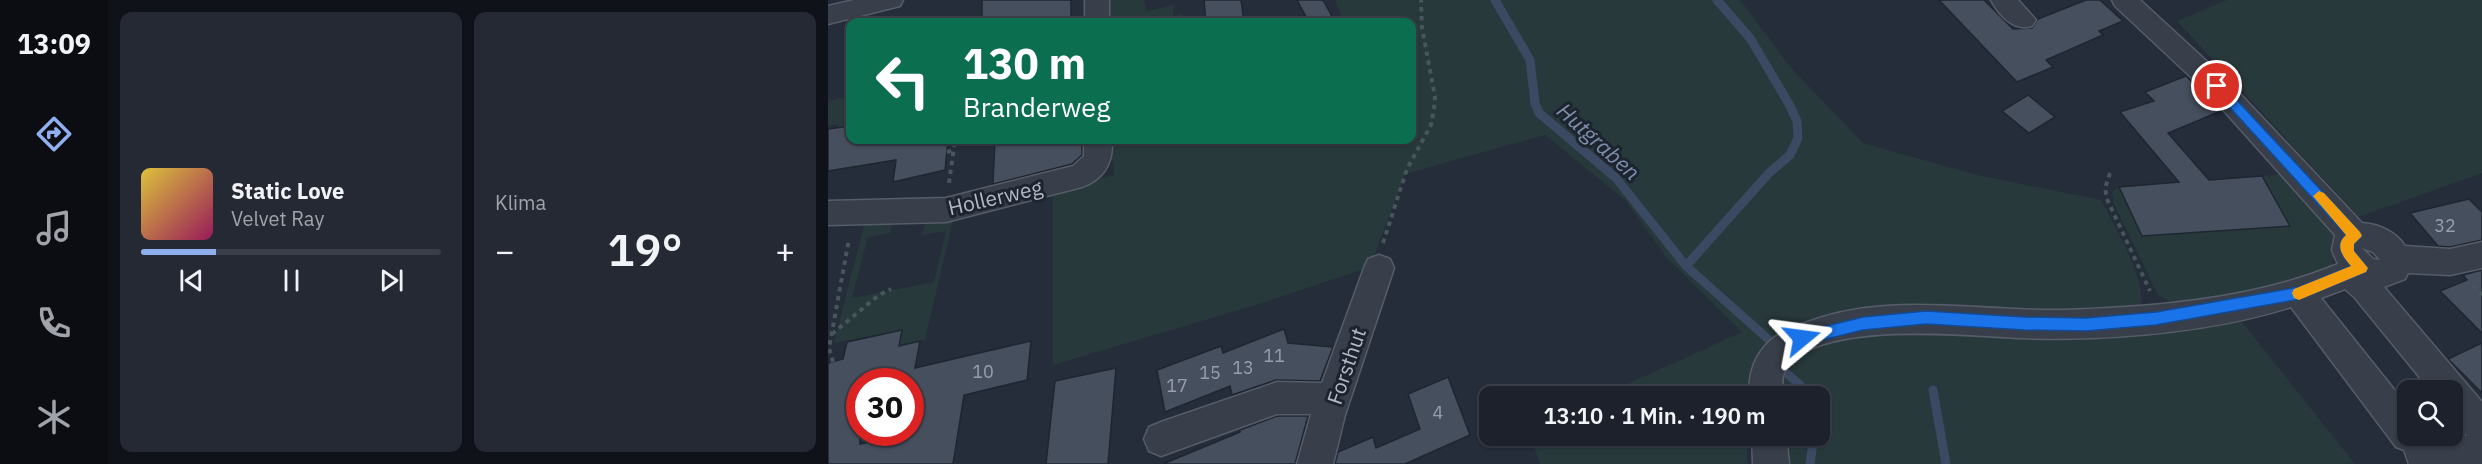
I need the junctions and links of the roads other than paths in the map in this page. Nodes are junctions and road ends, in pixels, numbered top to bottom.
1 (891, 0) edge
2 (1097, 0) edge
3 (2003, 0) edge
4 (2124, 0) edge
5 (828, 15) edge
6 (1097, 18) edge
7 (2023, 20) dead end
8 (1098, 144) edge
9 (841, 212) edge
10 (2355, 236) junction
11 (2482, 255) edge
12 (2396, 260) junction
13 (1379, 268) road end
14 (2355, 271) junction
15 (2300, 293) junction
16 (1773, 371) edge
17 (2443, 380) edge
18 (1334, 399) junction
19 (2463, 405) edge
20 (2397, 421) edge
21 (2482, 428) edge
22 (1161, 439) dead end
23 (1770, 446) edge
24 (2416, 446) edge
25 (2482, 447) edge
26 (1316, 464) edge
27 (1771, 464) edge

1 - 5 street
2 - 6 street
3 - 7 street
4 - 10 street
8 - 9 street, Hollerweg
10 - 12 street
10 - 14 street
11 - 12 street
12 - 14 street
13 - 18 street, Forsthut
14 - 15 street
14 - 17 street
15 - 16 street
15 - 20 street
18 - 22 street
18 - 26 street, Forsthut
19 - 21 street
23 - 27 street
24 - 25 street

